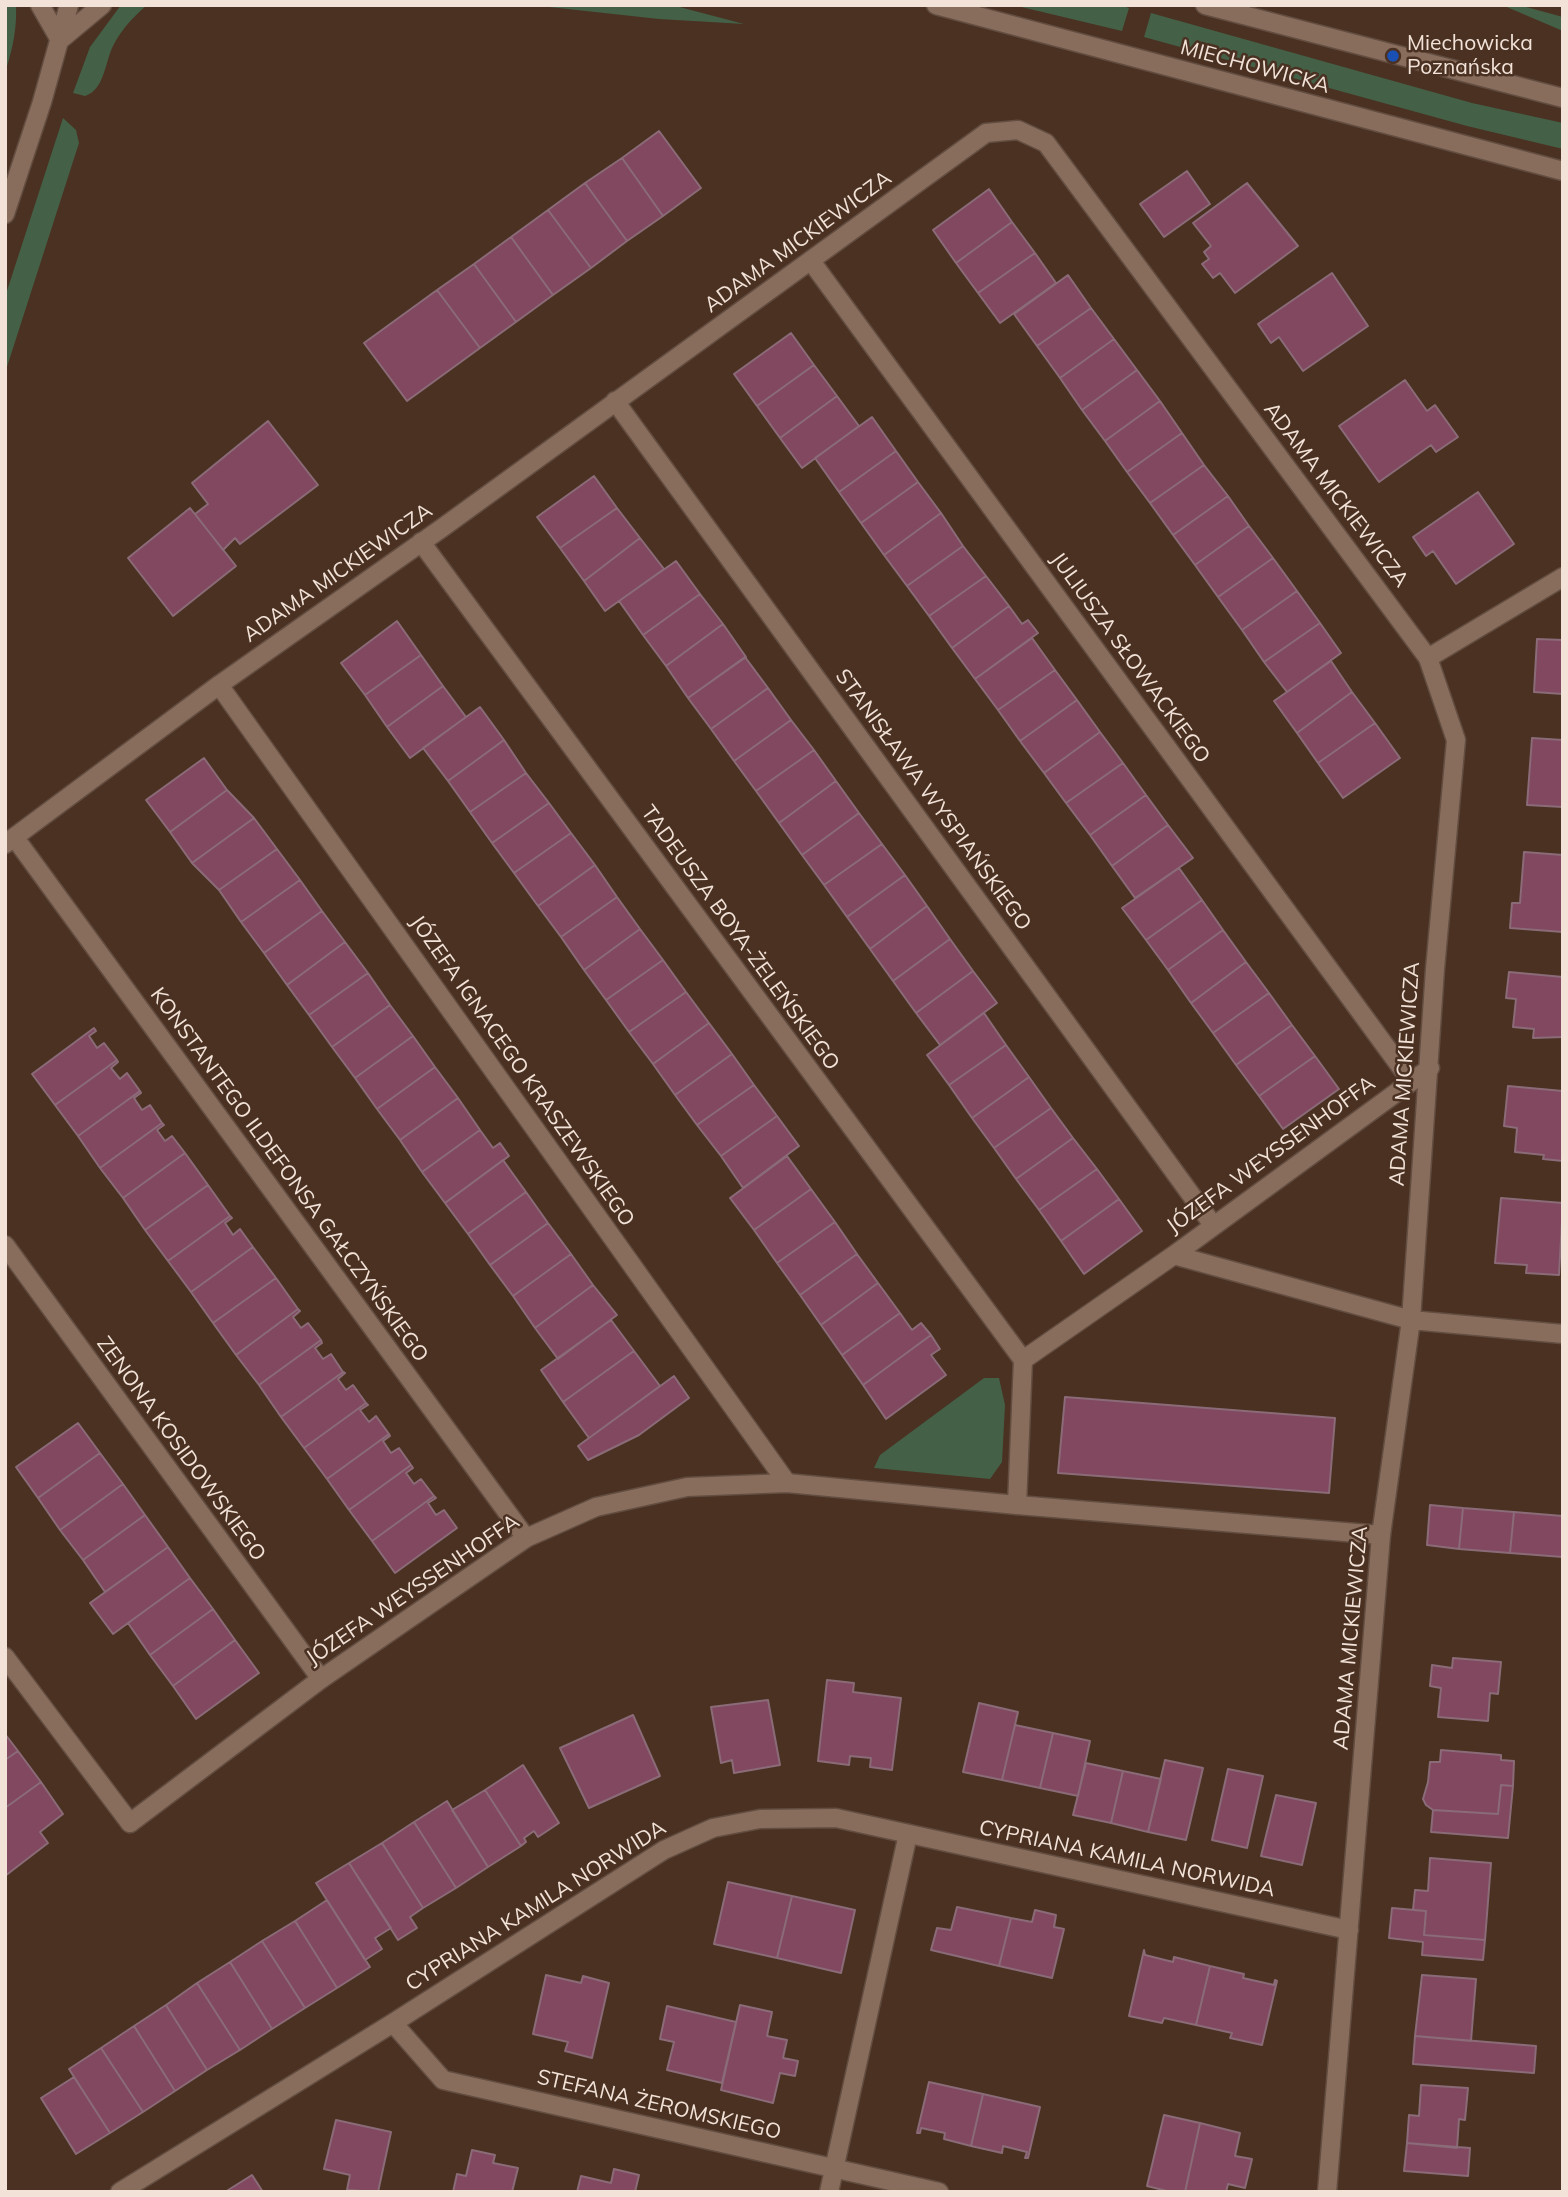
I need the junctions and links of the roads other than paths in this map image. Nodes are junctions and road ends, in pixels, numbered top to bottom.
1 (40, 5) edge
2 (69, 5) edge
3 (102, 5) edge
4 (936, 5) edge
5 (1205, 5) edge
6 (60, 40) junction
7 (1563, 98) edge
8 (1559, 171) edge
9 (5, 214) edge
10 (811, 261) junction
11 (615, 401) junction
12 (421, 542) junction
13 (1563, 577) edge
14 (1428, 658) junction
15 (219, 685) junction
16 (10, 841) edge
17 (1430, 1068) junction
18 (1411, 1081) junction
19 (1213, 1226) junction
20 (5, 1245) edge
21 (1174, 1255) junction
22 (1411, 1320) junction
23 (1563, 1334) edge
24 (1023, 1360) junction
25 (787, 1483) junction
26 (1017, 1505) junction
27 (1381, 1535) junction
28 (526, 1538) junction
29 (5, 1657) edge
30 (321, 1679) junction
31 (908, 1834) junction
32 (1349, 1930) junction
33 (393, 2022) junction
34 (834, 2168) junction
35 (120, 2192) edge
36 (829, 2192) edge
37 (939, 2192) edge
38 (1327, 2192) edge

1 - 6 street
2 - 6 street
3 - 6 street
4 - 8 street, MIECHOWICKA
5 - 7 street
6 - 9 street
10 - 11 street, ADAMA MICKIEWICZA
10 - 14 street, ADAMA MICKIEWICZA
10 - 18 street, JULIUSZA SŁOWACKIEGO
11 - 12 street, ADAMA MICKIEWICZA
11 - 19 street, STANISŁAWA WYSPIAŃSKIEGO
12 - 15 street, ADAMA MICKIEWICZA
12 - 24 street, TADEUSZA BOYA-ŻELEŃSKIEGO
13 - 14 street
14 - 17 street, ADAMA MICKIEWICZA
15 - 16 street, ADAMA MICKIEWICZA
15 - 25 street, JÓZEFA IGNACEGO KRASZEWSKIEGO
16 - 28 street, KONSTANTEGO ILDEFONSA GAŁCZYŃSKIEGO
17 - 18 street, JÓZEFA WEYSSENHOFFA
17 - 22 street, ADAMA MICKIEWICZA
18 - 19 street, JÓZEFA WEYSSENHOFFA
19 - 21 street, JÓZEFA WEYSSENHOFFA
20 - 30 street, ZENONA KOSIDOWSKIEGO
21 - 22 street, JÓZEFA WEYSSENHOFFA
21 - 24 street, JÓZEFA WEYSSENHOFFA
22 - 23 street, JÓZEFA WEYSSENHOFFA
22 - 27 street, ADAMA MICKIEWICZA
24 - 26 street
25 - 26 street, JÓZEFA WEYSSENHOFFA
25 - 28 street, JÓZEFA WEYSSENHOFFA
26 - 27 street, JÓZEFA WEYSSENHOFFA
27 - 32 street, ADAMA MICKIEWICZA
28 - 30 street, JÓZEFA WEYSSENHOFFA
29 - 30 street, JÓZEFA WEYSSENHOFFA
31 - 32 street, CYPRIANA KAMILA NORWIDA
31 - 33 street, CYPRIANA KAMILA NORWIDA
31 - 34 street
32 - 38 street, ADAMA MICKIEWICZA
33 - 34 street, STEFANA ŻEROMSKIEGO
33 - 35 street, CYPRIANA KAMILA NORWIDA
34 - 36 street
34 - 37 street, STEFANA ŻEROMSKIEGO

